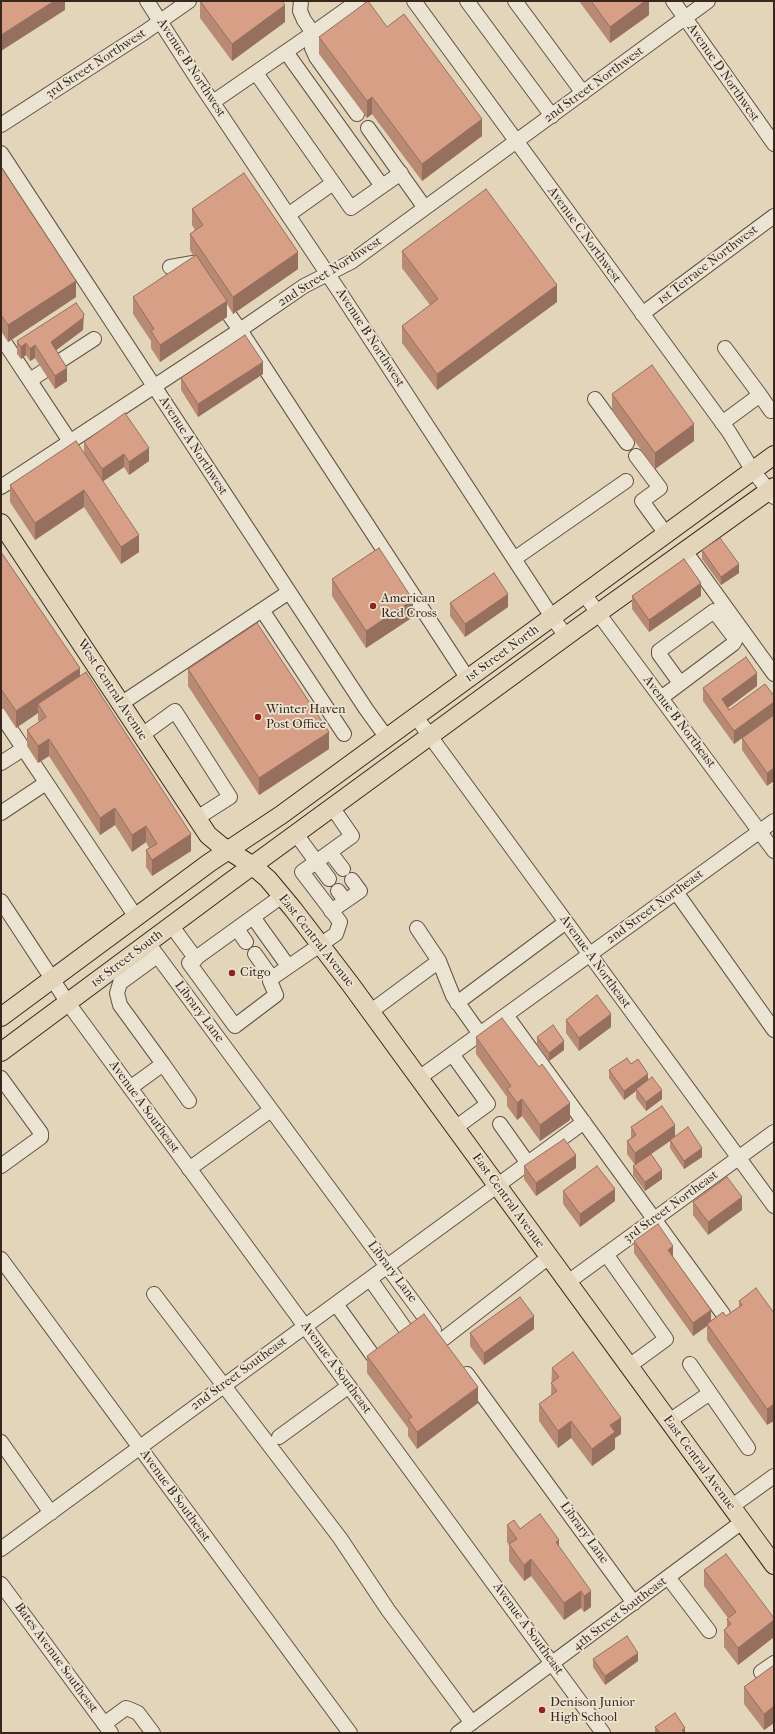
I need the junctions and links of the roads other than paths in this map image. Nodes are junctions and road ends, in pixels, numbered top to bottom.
1 (147, 1) edge
2 (189, 1) edge
3 (301, 1) edge
4 (358, 1) edge
5 (414, 1) edge
6 (467, 1) edge
7 (515, 1) edge
8 (673, 1) edge
9 (708, 1) edge
10 (685, 18) junction
11 (161, 22) junction
12 (313, 33) junction
13 (286, 52) junction
14 (256, 73) junction
15 (583, 93) junction
16 (213, 102) junction
17 (357, 114) dead end
18 (552, 116) junction
19 (1, 125) edge
20 (368, 128) dead end
21 (516, 142) junction
22 (774, 144) edge
23 (1, 153) edge
24 (401, 173) junction
25 (333, 183) junction
26 (382, 186) junction
27 (425, 208) junction
28 (288, 214) junction
29 (774, 216) edge
30 (170, 267) dead end
31 (328, 274) junction
32 (642, 314) junction
33 (240, 330) junction
34 (1, 337) edge
35 (94, 338) dead end
36 (725, 348) dead end
37 (57, 363) edge
38 (44, 371) edge
39 (30, 380) junction
40 (154, 386) junction
41 (760, 395) junction
42 (595, 400) dead end
43 (774, 408) edge
44 (722, 423) junction
45 (71, 443) junction
46 (627, 443) dead end
47 (774, 455) edge
48 (636, 456) dead end
49 (753, 471) junction
50 (626, 481) dead end
51 (1, 487) edge
52 (772, 492) edge
53 (1, 523) edge
54 (666, 534) junction
55 (685, 551) junction
56 (514, 559) junction
57 (289, 592) junction
58 (584, 594) junction
59 (262, 610) junction
60 (599, 613) junction
61 (552, 617) junction
62 (566, 636) junction
63 (774, 674) edge
64 (468, 679) junction
65 (680, 683) junction
66 (661, 698) junction
67 (122, 703) junction
68 (1, 715) edge
69 (416, 717) junction
70 (344, 734) dead end
71 (142, 735) junction
72 (430, 736) junction
73 (387, 738) junction
74 (23, 749) junction
75 (1, 763) edge
76 (46, 783) junction
77 (332, 807) junction
78 (1, 813) edge
79 (197, 818) junction
80 (774, 821) edge
81 (760, 831) junction
82 (296, 834) junction
83 (229, 850) junction
84 (774, 850) edge
85 (330, 852) junction
86 (316, 862) junction
87 (253, 866) junction
88 (337, 890) junction
89 (676, 892) junction
90 (282, 896) junction
91 (1, 901) edge
92 (331, 911) junction
93 (136, 917) junction
94 (253, 917) junction
95 (566, 922) junction
96 (172, 925) junction
97 (417, 928) dead end
98 (236, 929) junction
99 (246, 942) dead end
100 (320, 944) junction
101 (152, 950) junction
102 (255, 954) dead end
103 (590, 954) junction
104 (192, 961) junction
105 (440, 962) junction
106 (130, 966) junction
107 (288, 966) junction
108 (171, 975) junction
109 (272, 978) junction
110 (52, 980) junction
111 (68, 1003) junction
112 (457, 1003) junction
113 (370, 1012) junction
114 (506, 1015) junction
115 (1, 1017) edge
116 (774, 1030) edge
117 (480, 1034) junction
118 (1, 1052) edge
119 (452, 1054) junction
120 (162, 1064) junction
121 (1, 1078) edge
122 (419, 1078) junction
123 (130, 1088) junction
124 (189, 1101) dead end
125 (271, 1110) junction
126 (584, 1122) junction
127 (500, 1124) dead end
128 (455, 1128) junction
129 (774, 1132) edge
130 (739, 1158) junction
131 (527, 1162) junction
132 (1, 1166) edge
133 (189, 1169) junction
134 (496, 1185) junction
135 (774, 1206) edge
136 (654, 1219) junction
137 (606, 1254) junction
138 (549, 1257) junction
139 (1, 1259) edge
140 (387, 1267) junction
141 (370, 1279) junction
142 (568, 1282) junction
143 (154, 1294) dead end
144 (336, 1304) junction
145 (723, 1314) edge
146 (305, 1326) junction
147 (411, 1337) edge
148 (442, 1340) junction
149 (450, 1351) edge
150 (376, 1360) edge
151 (458, 1363) edge
152 (690, 1364) dead end
153 (629, 1366) junction
154 (223, 1386) junction
155 (349, 1386) junction
156 (710, 1393) junction
157 (668, 1421) junction
158 (279, 1437) dead end
159 (1, 1442) edge
160 (140, 1447) junction
161 (748, 1448) dead end
162 (774, 1476) edge
163 (731, 1507) junction
164 (51, 1513) junction
165 (742, 1522) junction
166 (1, 1549) edge
167 (772, 1557) edge
168 (668, 1578) junction
169 (1, 1584) edge
170 (634, 1603) junction
171 (709, 1631) dead end
172 (553, 1663) junction
173 (774, 1663) edge
174 (761, 1672) dead end
175 (472, 1723) junction
176 (108, 1729) edge
177 (153, 1733) edge
178 (350, 1733) edge
179 (458, 1733) edge
180 (603, 1733) edge

1 - 11 street, Avenue B Northwest
2 - 11 street, 3rd Street Northwest
3 - 12 street
4 - 12 street
5 - 21 street, Avenue C Northwest
6 - 18 street
7 - 15 street
8 - 10 street, Avenue D Northwest
9 - 10 street, 2nd Street Northwest
10 - 15 street, 2nd Street Northwest
10 - 22 street, Avenue D Northwest
11 - 16 street, Avenue B Northwest
11 - 19 street, 3rd Street Northwest
12 - 13 street
12 - 17 street
13 - 14 street
13 - 26 street
14 - 16 street
14 - 25 street
15 - 18 street, 2nd Street Northwest
16 - 28 street, Avenue B Northwest
18 - 21 street, 2nd Street Northwest
20 - 24 street
21 - 27 street, 2nd Street Northwest
21 - 32 street, Avenue C Northwest
23 - 40 street, Avenue A Northwest
24 - 26 street
24 - 27 street
25 - 26 street
25 - 28 street
27 - 31 street, 2nd Street Northwest
28 - 31 street, Avenue B Northwest
29 - 32 street, 1st Terrace Northwest
30 - 33 street
31 - 33 street, 2nd Street Northwest
31 - 56 street, Avenue B Northwest
32 - 44 street, Avenue C Northwest
33 - 40 street, 2nd Street Northwest
33 - 64 street
34 - 39 street
35 - 37 street
36 - 41 street
38 - 39 street
39 - 45 street
40 - 45 street, 2nd Street Northwest
40 - 57 street, Avenue A Northwest
41 - 43 street
41 - 44 street
42 - 46 street
44 - 49 street, Avenue C Northwest
45 - 51 street, 2nd Street Northwest
47 - 49 main road, 1st Street North
48 - 54 street
49 - 52 street, Avenue C Northwest
49 - 54 main road, 1st Street North
50 - 56 street
52 - 55 main road, 1st Street North
53 - 67 main road, West Central Avenue
54 - 58 main road, 1st Street North
55 - 60 main road, 1st Street North
55 - 63 street
56 - 61 street, Avenue B Northwest
57 - 59 street
57 - 73 street, Avenue A Northwest
58 - 60 street, Avenue B Northeast
58 - 61 main road, 1st Street North
59 - 67 street
59 - 70 street
60 - 62 main road, 1st Street North
60 - 66 street, Avenue B Northeast
61 - 62 street, Avenue B Northwest
61 - 64 main road, 1st Street North
62 - 72 main road, 1st Street North
64 - 69 main road, 1st Street North
65 - 65 street
65 - 66 street
66 - 81 street, Avenue B Northeast
67 - 71 main road, West Central Avenue
68 - 74 street
69 - 72 street, Avenue A Northeast
69 - 73 main road, 1st Street North
71 - 79 main road, West Central Avenue
71 - 79 street
72 - 77 main road, 1st Street North
72 - 95 street, Avenue A Northeast
73 - 83 main road, 1st Street North
74 - 75 street
74 - 76 street
76 - 78 street
76 - 93 street
77 - 82 main road, 1st Street North
77 - 85 street
79 - 83 main road, West Central Avenue
80 - 81 street, 2nd Street Northeast
81 - 84 street, Avenue B Northeast
81 - 89 street, 2nd Street Northeast
82 - 86 street
82 - 87 main road, 1st Street North
83 - 87 main road, East Central Avenue
83 - 93 main road
85 - 86 street
85 - 88 street
86 - 88 street
86 - 92 street
87 - 90 main road, East Central Avenue
87 - 96 main road, 1st Street South
88 - 92 street
89 - 103 street, 2nd Street Northeast
89 - 116 street
90 - 94 street
90 - 100 main road, East Central Avenue
91 - 110 street, Avenue A Southeast
92 - 100 street
93 - 110 main road
94 - 98 street
94 - 107 street
95 - 103 street, Avenue A Northeast
95 - 112 street
96 - 101 main road, 1st Street South
96 - 104 street
97 - 105 street
98 - 99 street
98 - 104 street
100 - 107 street
100 - 113 main road, East Central Avenue
101 - 106 main road, 1st Street South
101 - 108 street, Library Lane
102 - 109 street
103 - 114 street, 2nd Street Northeast
103 - 130 street, Avenue A Northeast
104 - 108 street
104 - 109 street
105 - 112 street
105 - 113 street
106 - 111 main road, 1st Street South
106 - 120 street
107 - 109 street
108 - 125 street, Library Lane
110 - 111 street, Avenue A Southeast
110 - 115 main road
111 - 118 main road, 1st Street South
111 - 123 street, Avenue A Southeast
112 - 117 street
113 - 122 main road, East Central Avenue
114 - 117 street, 2nd Street Northeast
114 - 126 street
117 - 119 street, 2nd Street Northeast
119 - 122 street, 2nd Street Northeast
119 - 128 street
120 - 123 street
120 - 124 street
121 - 132 street
122 - 128 main road, East Central Avenue
123 - 133 street, Avenue A Southeast
125 - 133 street
125 - 140 street, Library Lane
126 - 131 street, 2nd Street Southeast
126 - 136 street
127 - 131 street
128 - 134 main road, East Central Avenue
129 - 130 street, 3rd Street Northeast
130 - 135 street, Avenue A Northeast
130 - 136 street, 3rd Street Northeast
131 - 134 street, 2nd Street Southeast
133 - 146 street, Avenue A Southeast
134 - 138 main road, East Central Avenue
134 - 140 street, 2nd Street Southeast
136 - 137 street, 3rd Street Northeast
136 - 145 street
137 - 142 street, 3rd Street Northeast
137 - 153 street
138 - 142 main road, East Central Avenue
138 - 148 street
139 - 160 street, Avenue B Southeast
140 - 141 street, 2nd Street Southeast
140 - 148 street, Library Lane
141 - 144 street, 2nd Street Southeast
141 - 147 street
142 - 153 main road, East Central Avenue
143 - 154 street
144 - 146 street, 2nd Street Southeast
144 - 150 street
146 - 154 street, 2nd Street Southeast
146 - 155 street, Avenue A Southeast
148 - 149 street, Library Lane
151 - 170 street, Library Lane
152 - 156 street
153 - 157 main road, East Central Avenue
154 - 160 street, 2nd Street Southeast
154 - 175 street
155 - 158 street
155 - 172 street, Avenue A Southeast
156 - 157 street
156 - 161 street
157 - 163 main road, East Central Avenue
159 - 164 street
160 - 164 street, 2nd Street Southeast
160 - 178 street, Avenue B Southeast
162 - 163 street
163 - 165 main road, East Central Avenue
164 - 166 street, 2nd Street Southeast
165 - 167 main road, East Central Avenue
165 - 168 street, 4th Street Southeast
168 - 170 street, 4th Street Southeast
168 - 171 street
169 - 176 street, Bates Avenue Southeast
170 - 172 street, 4th Street Southeast
172 - 175 street, 4th Street Southeast
172 - 180 street, Avenue A Southeast
173 - 174 street
175 - 179 street, 4th Street Southeast
176 - 177 street

